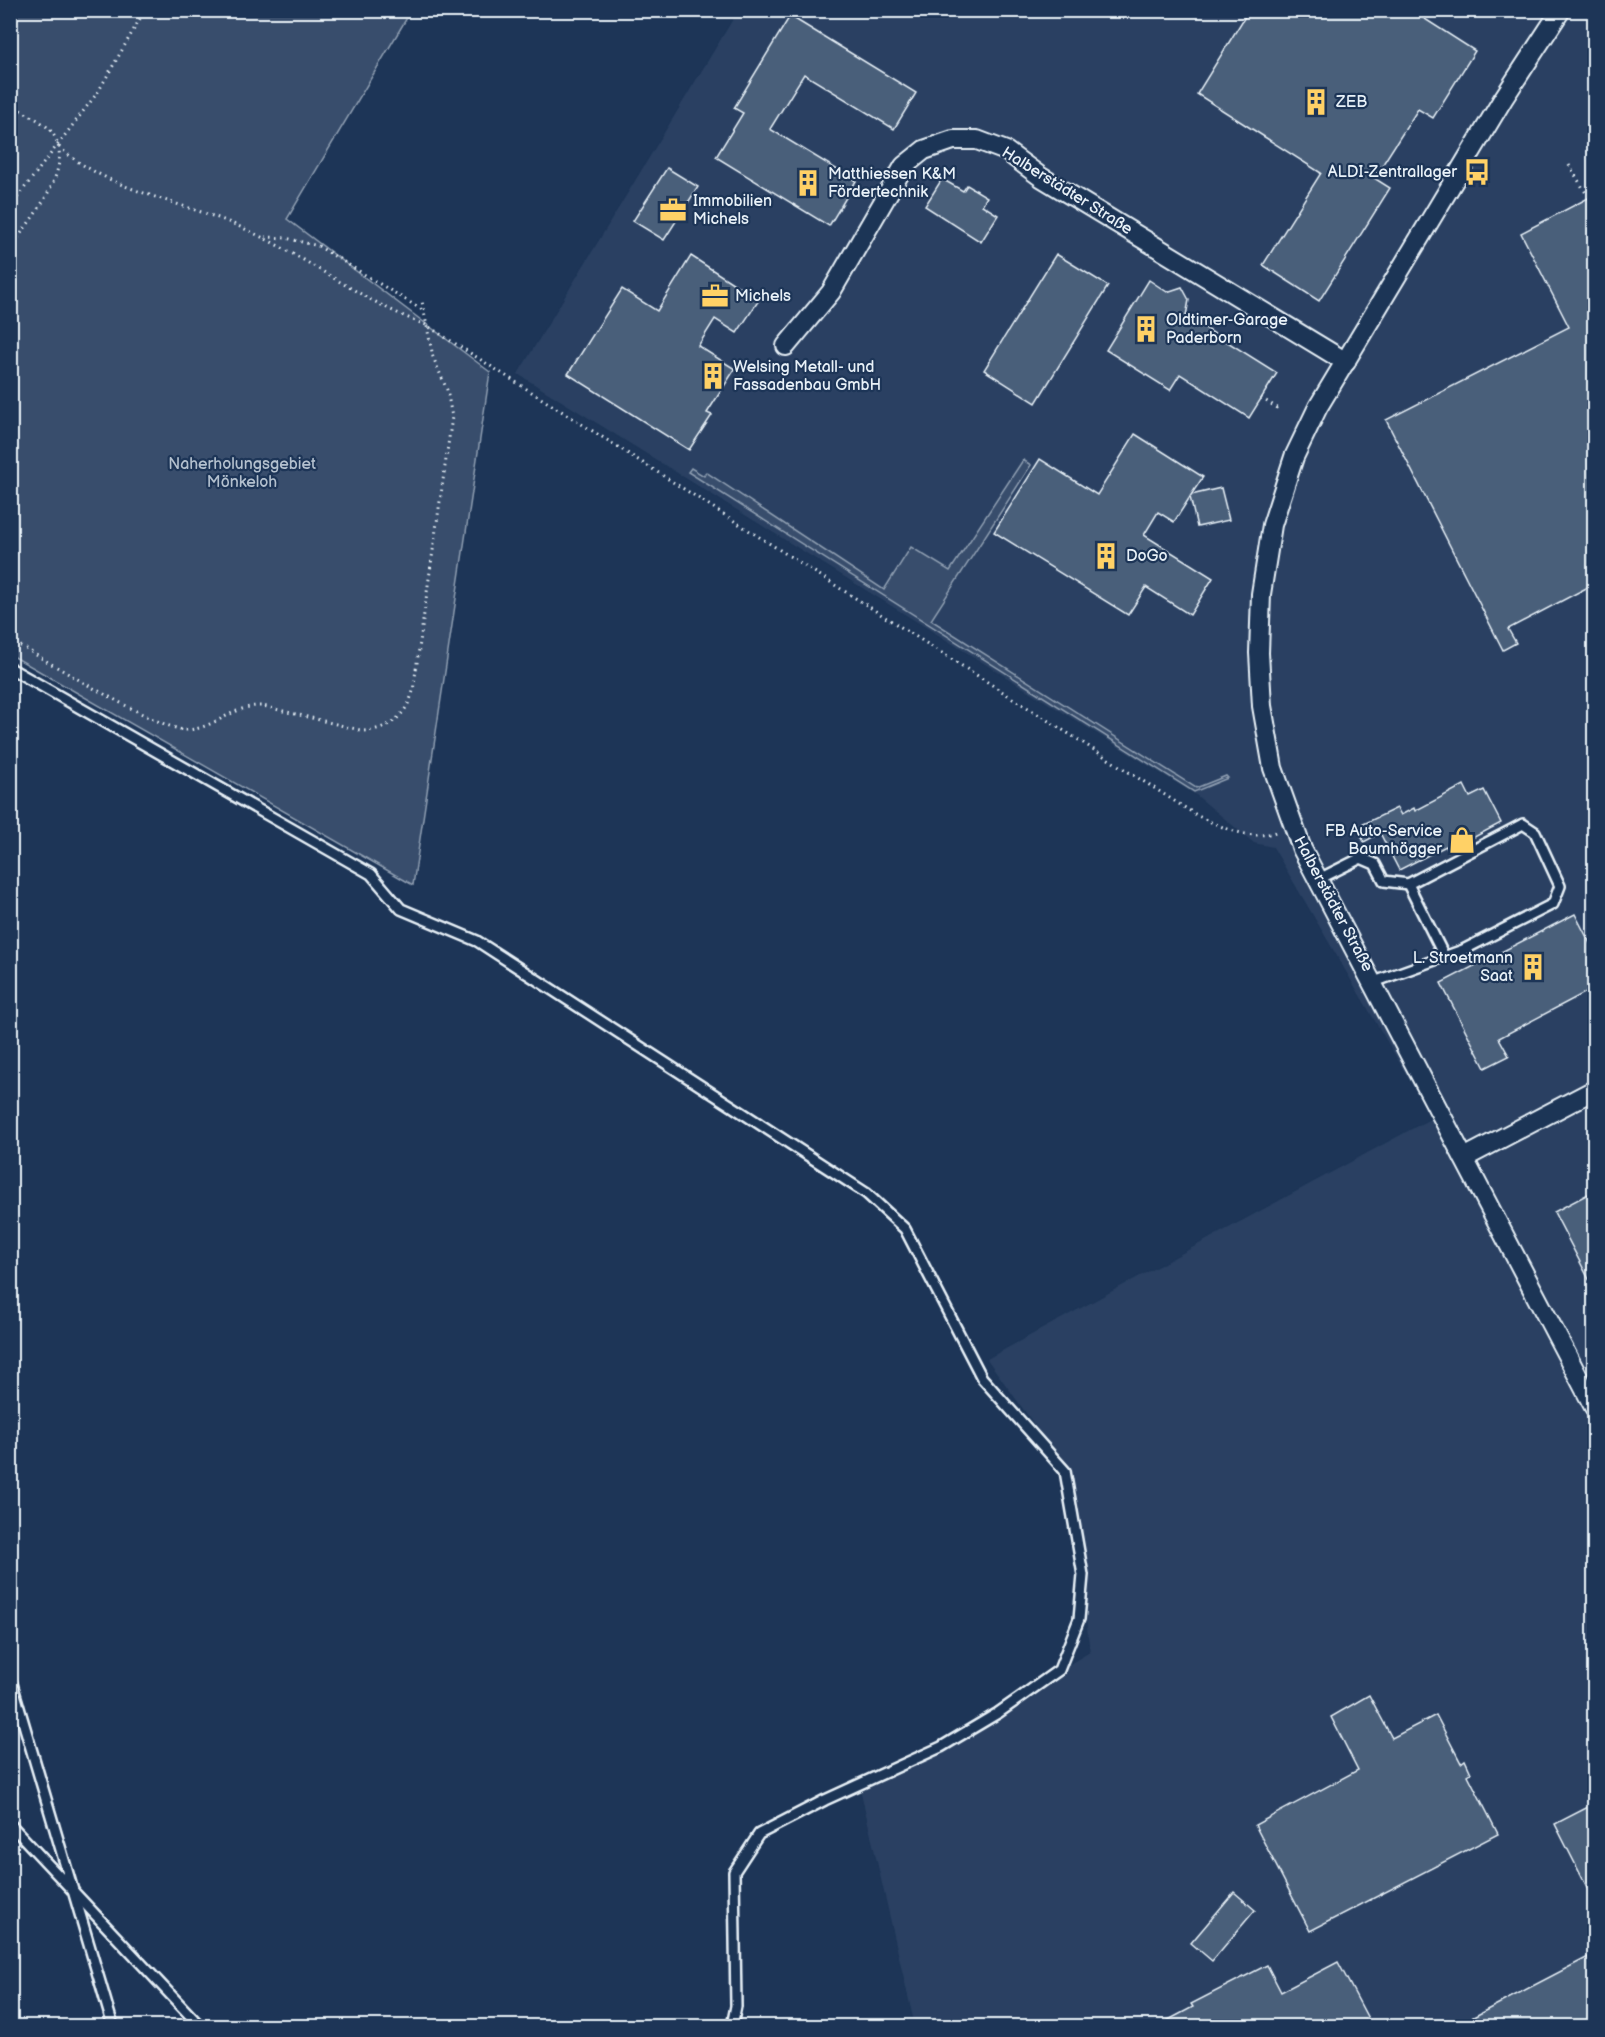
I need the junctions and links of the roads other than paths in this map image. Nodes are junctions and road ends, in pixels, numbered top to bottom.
1 (1562, 10) edge
2 (786, 346) dead end
3 (1346, 362) junction
4 (10, 668) edge
5 (1317, 880) junction
6 (1408, 884) junction
7 (1444, 956) junction
8 (1374, 982) junction
9 (1594, 1090) edge
10 (1464, 1158) junction
11 (1594, 1407) edge
12 (10, 1677) edge
13 (10, 1824) edge
14 (72, 1893) junction
15 (113, 2026) edge
16 (200, 2026) edge
17 (732, 2026) edge

1 - 3 street, Halberstädter Straße
2 - 3 street, Halberstädter Straße
3 - 5 street, Halberstädter Straße
4 - 17 lane
5 - 6 lane
5 - 8 street, Halberstädter Straße
6 - 7 lane
6 - 7 lane
7 - 8 lane
8 - 10 street, Halberstädter Straße
9 - 10 street
10 - 11 street, Halberstädter Straße
12 - 14 lane
13 - 14 lane
14 - 15 lane
14 - 16 lane

